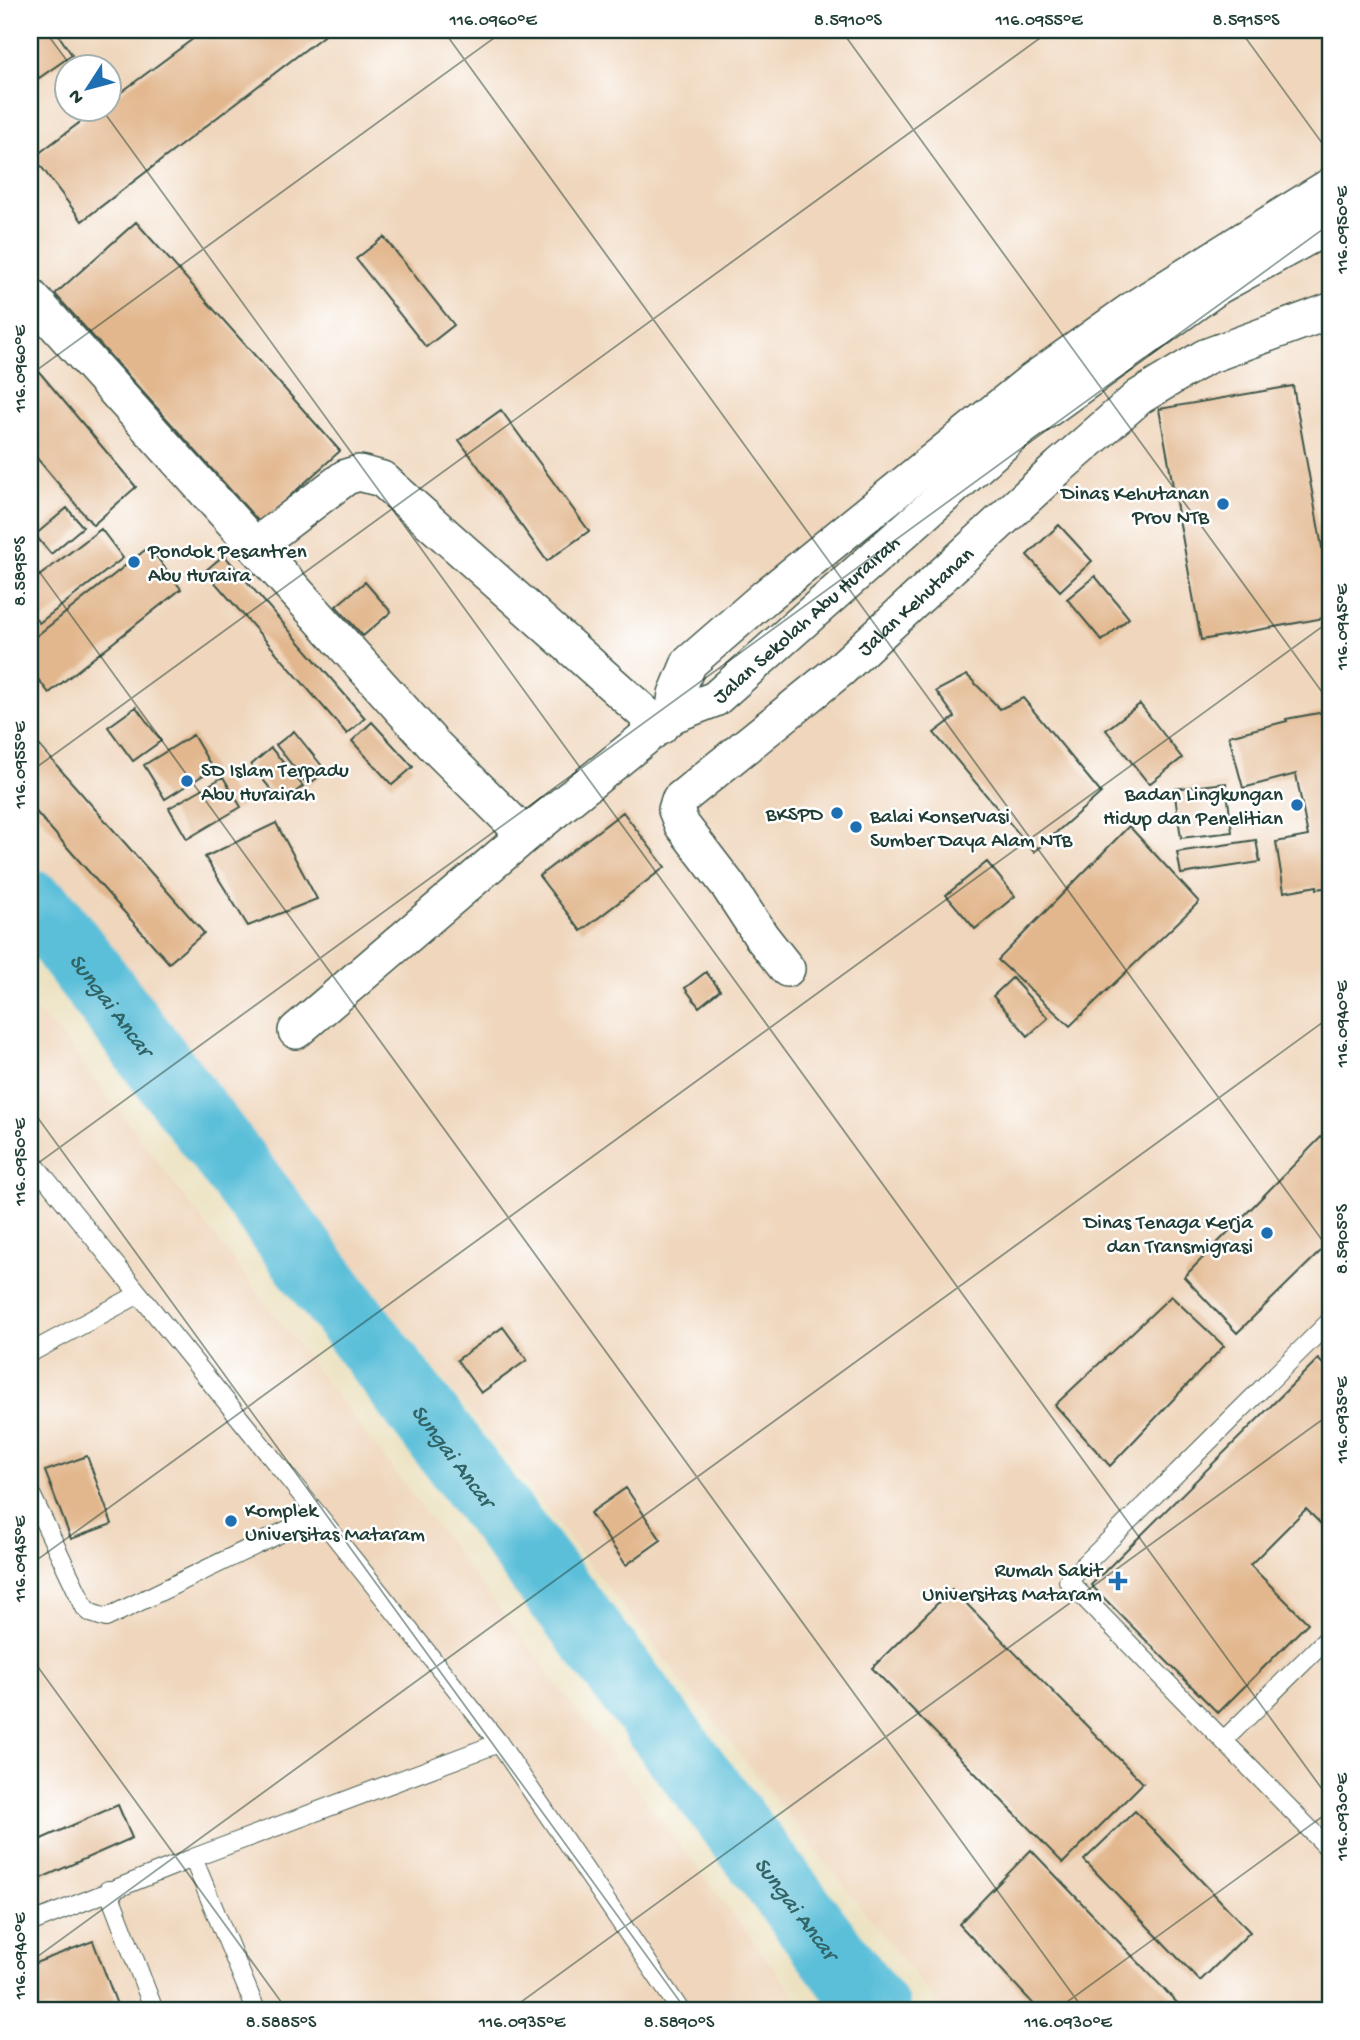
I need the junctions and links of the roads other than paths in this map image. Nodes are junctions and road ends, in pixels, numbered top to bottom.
1 (1330, 186) edge
2 (1330, 225) edge
3 (30, 296) edge
4 (1330, 311) edge
5 (255, 546) junction
6 (666, 721) junction
7 (525, 835) junction
8 (787, 969) dead end
9 (296, 1031) dead end
10 (30, 1159) edge
11 (139, 1294) junction
12 (1330, 1321) edge
13 (30, 1353) edge
14 (30, 1492) edge
15 (318, 1515) junction
16 (1330, 1636) edge
17 (1224, 1740) junction
18 (499, 1743) junction
19 (1330, 1850) edge
20 (192, 1858) junction
21 (108, 1890) junction
22 (30, 1923) edge
23 (154, 2010) edge
24 (256, 2010) edge
25 (680, 2010) edge

1 - 6 street
2 - 6 street, Jalan Sekolah Abu Hurairah
3 - 5 street
4 - 8 street, Jalan Kehutanan
5 - 6 street
5 - 7 street
6 - 7 street, Jalan Sekolah Abu Hurairah
7 - 9 street, Jalan Sekolah Abu Hurairah
10 - 11 lane
11 - 13 lane
11 - 15 lane
12 - 17 lane
14 - 15 lane
15 - 18 lane
16 - 17 lane
17 - 19 lane
18 - 20 lane
18 - 25 lane
20 - 21 lane
20 - 24 lane
21 - 22 lane
21 - 23 lane

